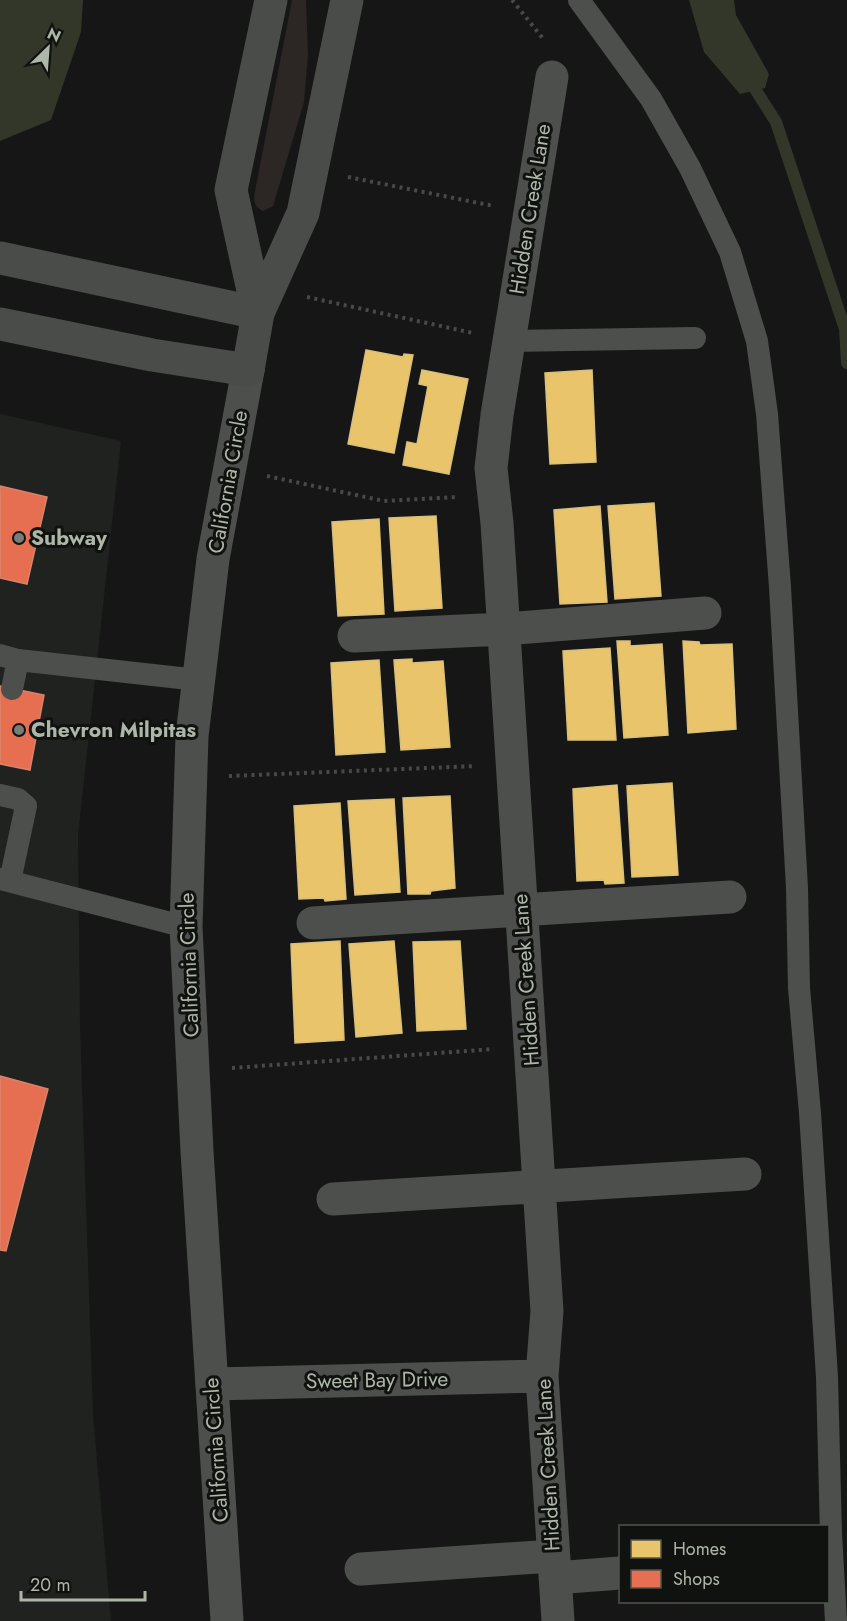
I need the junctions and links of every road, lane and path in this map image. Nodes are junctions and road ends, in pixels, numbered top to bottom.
1 (272, 0) edge
2 (347, 0) edge
3 (512, 0) edge
4 (579, 0) edge
5 (552, 77) joint
6 (312, 170) junction
7 (530, 213) junction
8 (0, 258) edge
9 (264, 301) junction
10 (0, 324) edge
11 (695, 338) dead end
12 (509, 340) junction
13 (248, 370) junction
14 (230, 468) junction
15 (494, 494) junction
16 (705, 614) dead end
17 (504, 629) junction
18 (354, 636) dead end
19 (9, 658) edge
20 (198, 680) junction
21 (12, 689) dead end
22 (513, 764) junction
23 (190, 777) junction
24 (0, 795) edge
25 (5, 880) edge
26 (730, 897) dead end
27 (522, 910) junction
28 (313, 923) dead end
29 (186, 927) junction
30 (531, 1046) junction
31 (193, 1071) junction
32 (745, 1174) dead end
33 (540, 1185) junction
34 (333, 1199) dead end
35 (542, 1376) junction
36 (212, 1384) junction
37 (554, 1567) junction
38 (361, 1569) dead end
39 (619, 1573) edge
40 (227, 1621) edge
41 (558, 1621) edge
42 (836, 1621) edge

1 - 9 highway, California Circle
2 - 6 highway, California Circle
3 - 5 path
4 - 42 lane
5 - 7 street, Hidden Creek Lane
6 - 7 path
6 - 9 highway, California Circle
7 - 12 street, Hidden Creek Lane
8 - 9 highway
9 - 12 path
9 - 13 highway, California Circle
10 - 13 highway
11 - 12 lane
12 - 15 street, Hidden Creek Lane
13 - 14 street, California Circle
14 - 15 path
14 - 20 street, California Circle
15 - 17 street, Hidden Creek Lane
16 - 17 street
17 - 18 street
17 - 22 street, Hidden Creek Lane
19 - 20 lane
19 - 21 lane
20 - 23 street, California Circle
22 - 23 path
22 - 27 street, Hidden Creek Lane
23 - 29 street, California Circle
24 - 25 lane
25 - 29 lane
26 - 27 street
27 - 28 street
27 - 30 street, Hidden Creek Lane
29 - 31 street, California Circle
30 - 31 path
30 - 33 street, Hidden Creek Lane
31 - 36 street, California Circle
32 - 33 street
33 - 34 street
33 - 35 street, Hidden Creek Lane
35 - 36 street, Sweet Bay Drive
35 - 37 street, Hidden Creek Lane
36 - 40 street, California Circle
37 - 38 street
37 - 39 street
37 - 41 street, Hidden Creek Lane

